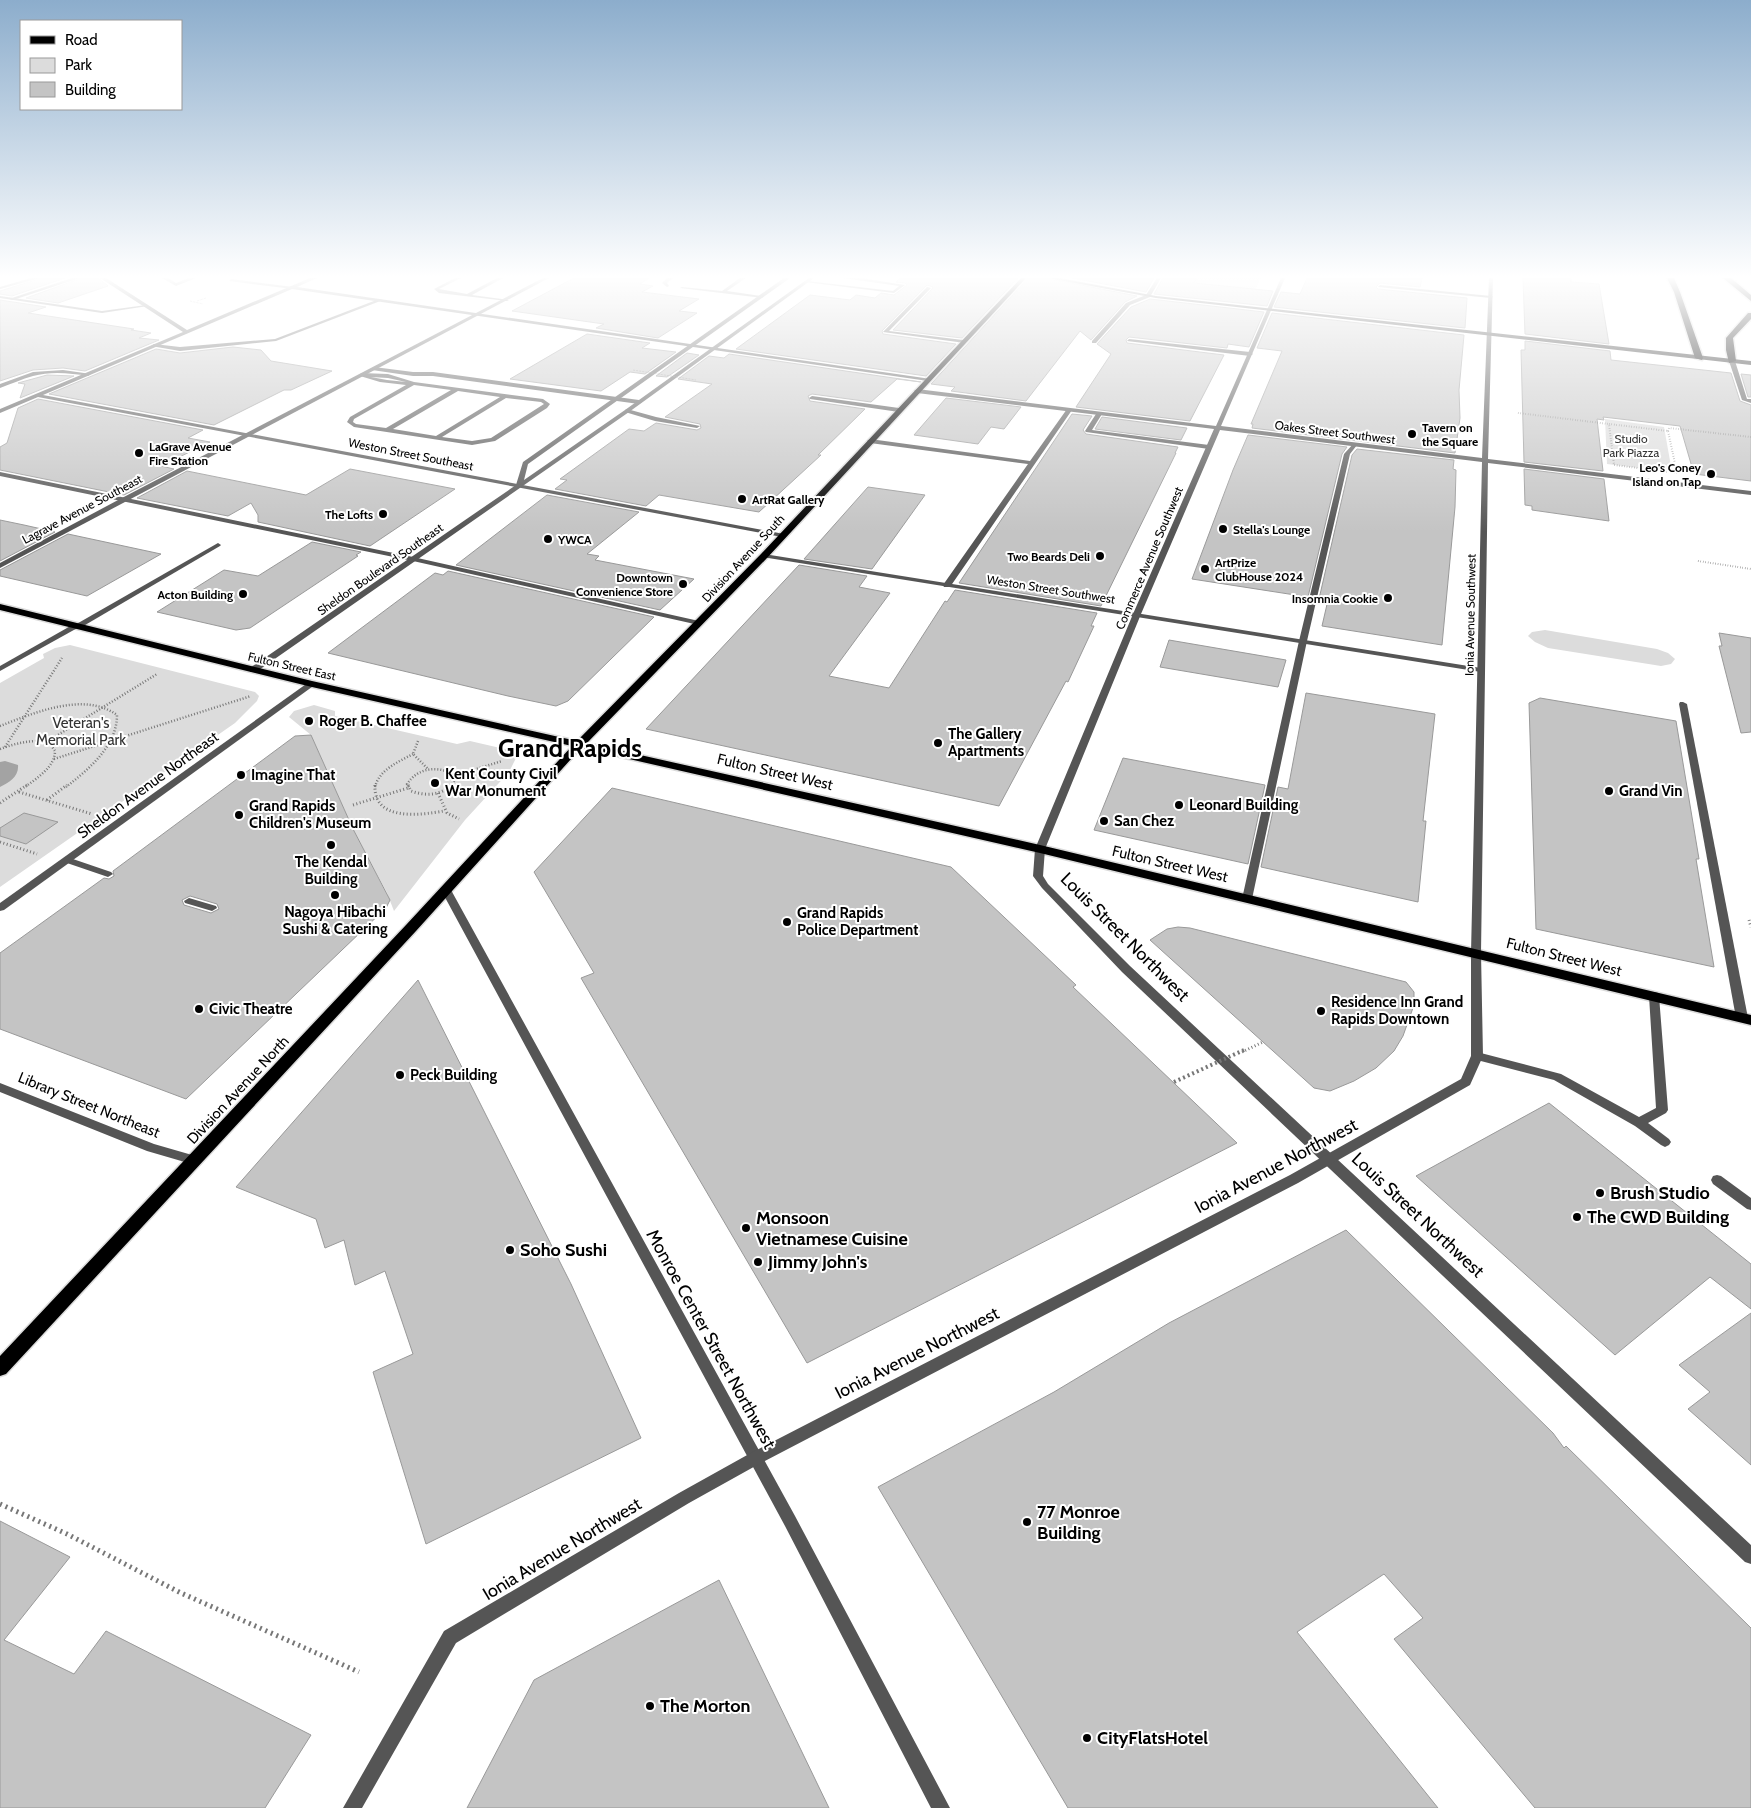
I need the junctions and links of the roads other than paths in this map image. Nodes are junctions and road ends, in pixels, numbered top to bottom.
1 (115, 362) edge
2 (387, 362) edge
3 (668, 362) edge
4 (696, 362) edge
5 (814, 362) edge
6 (944, 362) edge
7 (1246, 362) edge
8 (1488, 362) edge
9 (1732, 362) edge
10 (374, 369) junction
11 (88, 374) junction
12 (362, 375) junction
13 (928, 379) junction
14 (413, 383) junction
15 (0, 386) edge
16 (457, 389) junction
17 (916, 391) junction
18 (36, 395) junction
19 (505, 396) junction
20 (812, 398) dead end
21 (615, 399) junction
22 (1751, 401) edge
23 (639, 402) junction
24 (899, 410) junction
25 (1069, 410) junction
26 (0, 411) edge
27 (627, 411) junction
28 (1099, 414) junction
29 (697, 426) dead end
30 (1218, 428) junction
31 (387, 430) junction
32 (247, 435) junction
33 (436, 438) junction
34 (870, 441) junction
35 (1354, 445) junction
36 (1209, 447) junction
37 (1485, 462) junction
38 (1032, 463) junction
39 (0, 474) edge
40 (519, 486) junction
41 (1751, 493) edge
42 (122, 500) junction
43 (782, 535) junction
44 (218, 545) dead end
45 (764, 556) junction
46 (413, 559) junction
47 (0, 566) edge
48 (947, 584) junction
49 (0, 607) edge
50 (1136, 614) junction
51 (698, 623) junction
52 (77, 626) junction
53 (1303, 641) junction
54 (0, 669) edge
55 (253, 670) junction
56 (1481, 670) junction
57 (312, 684) junction
58 (1683, 704) dead end
59 (580, 744) junction
60 (1040, 850) junction
61 (67, 860) junction
62 (108, 874) dead end
63 (446, 890) junction
64 (1247, 899) junction
65 (189, 901) dead end
66 (0, 908) edge
67 (212, 908) dead end
68 (1476, 953) junction
69 (1654, 996) junction
70 (1747, 1019) edge
71 (1477, 1056) junction
72 (0, 1087) edge
73 (1639, 1123) junction
74 (1665, 1142) dead end
75 (1330, 1159) junction
76 (195, 1160) junction
77 (1717, 1180) dead end
78 (1751, 1204) edge
79 (0, 1368) edge
80 (754, 1459) junction
81 (1751, 1556) edge
82 (352, 1808) edge
83 (941, 1808) edge

1 - 11 street
2 - 10 street, Lagrave Avenue Southeast
3 - 21 street
4 - 23 street, Sheldon Boulevard Southeast
5 - 13 street
6 - 13 main road, Division Avenue South
7 - 30 street, Commerce Avenue Southwest
8 - 37 street, Ionia Avenue Southwest
9 - 22 street
10 - 12 street, Lagrave Avenue Southeast
10 - 21 street
11 - 15 street
11 - 18 street
12 - 14 street
12 - 32 street, Lagrave Avenue Southeast
13 - 17 main road, Division Avenue South
14 - 16 street
14 - 31 street
16 - 19 street
16 - 31 street
17 - 24 main road, Division Avenue South
17 - 25 street, Oakes Street Southwest
18 - 26 street
18 - 32 street, Weston Street Southeast
19 - 33 street
19 - 33 street
20 - 24 street
21 - 23 street
21 - 40 street
23 - 27 street, Sheldon Boulevard Southeast
24 - 34 main road, Division Avenue South
25 - 28 street, Oakes Street Southwest
25 - 38 street
27 - 29 street
27 - 40 street, Sheldon Boulevard Southeast
28 - 30 street, Oakes Street Southwest
28 - 36 street
30 - 35 street, Oakes Street Southwest
30 - 36 street, Commerce Avenue Southwest
31 - 33 street
32 - 40 street, Weston Street Southeast
32 - 42 street, Lagrave Avenue Southeast
34 - 38 street
34 - 43 main road, Division Avenue South
35 - 37 street, Oakes Street Southwest
35 - 53 street
36 - 50 street, Commerce Avenue Southwest
37 - 41 street, Oakes Street Southwest
37 - 56 street, Ionia Avenue Southwest
38 - 48 street
39 - 42 street
40 - 43 street, Weston Street Southeast
40 - 46 street, Sheldon Boulevard Southeast
42 - 46 street
42 - 47 street, Lagrave Avenue Southeast
43 - 45 main road, Division Avenue South
44 - 52 street
45 - 48 street, Weston Street Southwest
45 - 51 main road, Division Avenue South
46 - 51 street
46 - 55 street, Sheldon Boulevard Southeast
48 - 50 street, Weston Street Southwest
49 - 52 main road, Fulton Street East
50 - 53 street, Weston Street Southwest
50 - 60 street, Commerce Avenue Southwest
51 - 59 main road, Division Avenue South
52 - 54 street
52 - 55 main road, Fulton Street East
53 - 56 street, Weston Street Southwest
53 - 64 street
55 - 57 main road, Fulton Street East
56 - 68 street, Ionia Avenue Southwest
57 - 59 main road, Fulton Street East
57 - 61 street, Sheldon Avenue Northeast
58 - 70 street
59 - 60 main road, Fulton Street West
59 - 63 main road, Division Avenue North
60 - 64 main road, Fulton Street West
60 - 75 street, Louis Street Northwest
61 - 62 street
61 - 66 street, Sheldon Avenue Northeast
63 - 76 main road, Division Avenue North
63 - 80 street, Monroe Center Street Northwest
64 - 68 main road, Fulton Street West
65 - 67 street
68 - 69 main road, Fulton Street West
68 - 71 street, Ionia Avenue Northwest
69 - 70 main road, Fulton Street West
69 - 73 street
71 - 73 street
71 - 75 street, Ionia Avenue Northwest
72 - 76 street, Library Street Northeast
73 - 74 street
75 - 80 street, Ionia Avenue Northwest
75 - 81 street, Louis Street Northwest
76 - 79 main road, Division Avenue North
77 - 78 street
80 - 82 street, Ionia Avenue Northwest
80 - 83 street, Monroe Center Street Northwest

